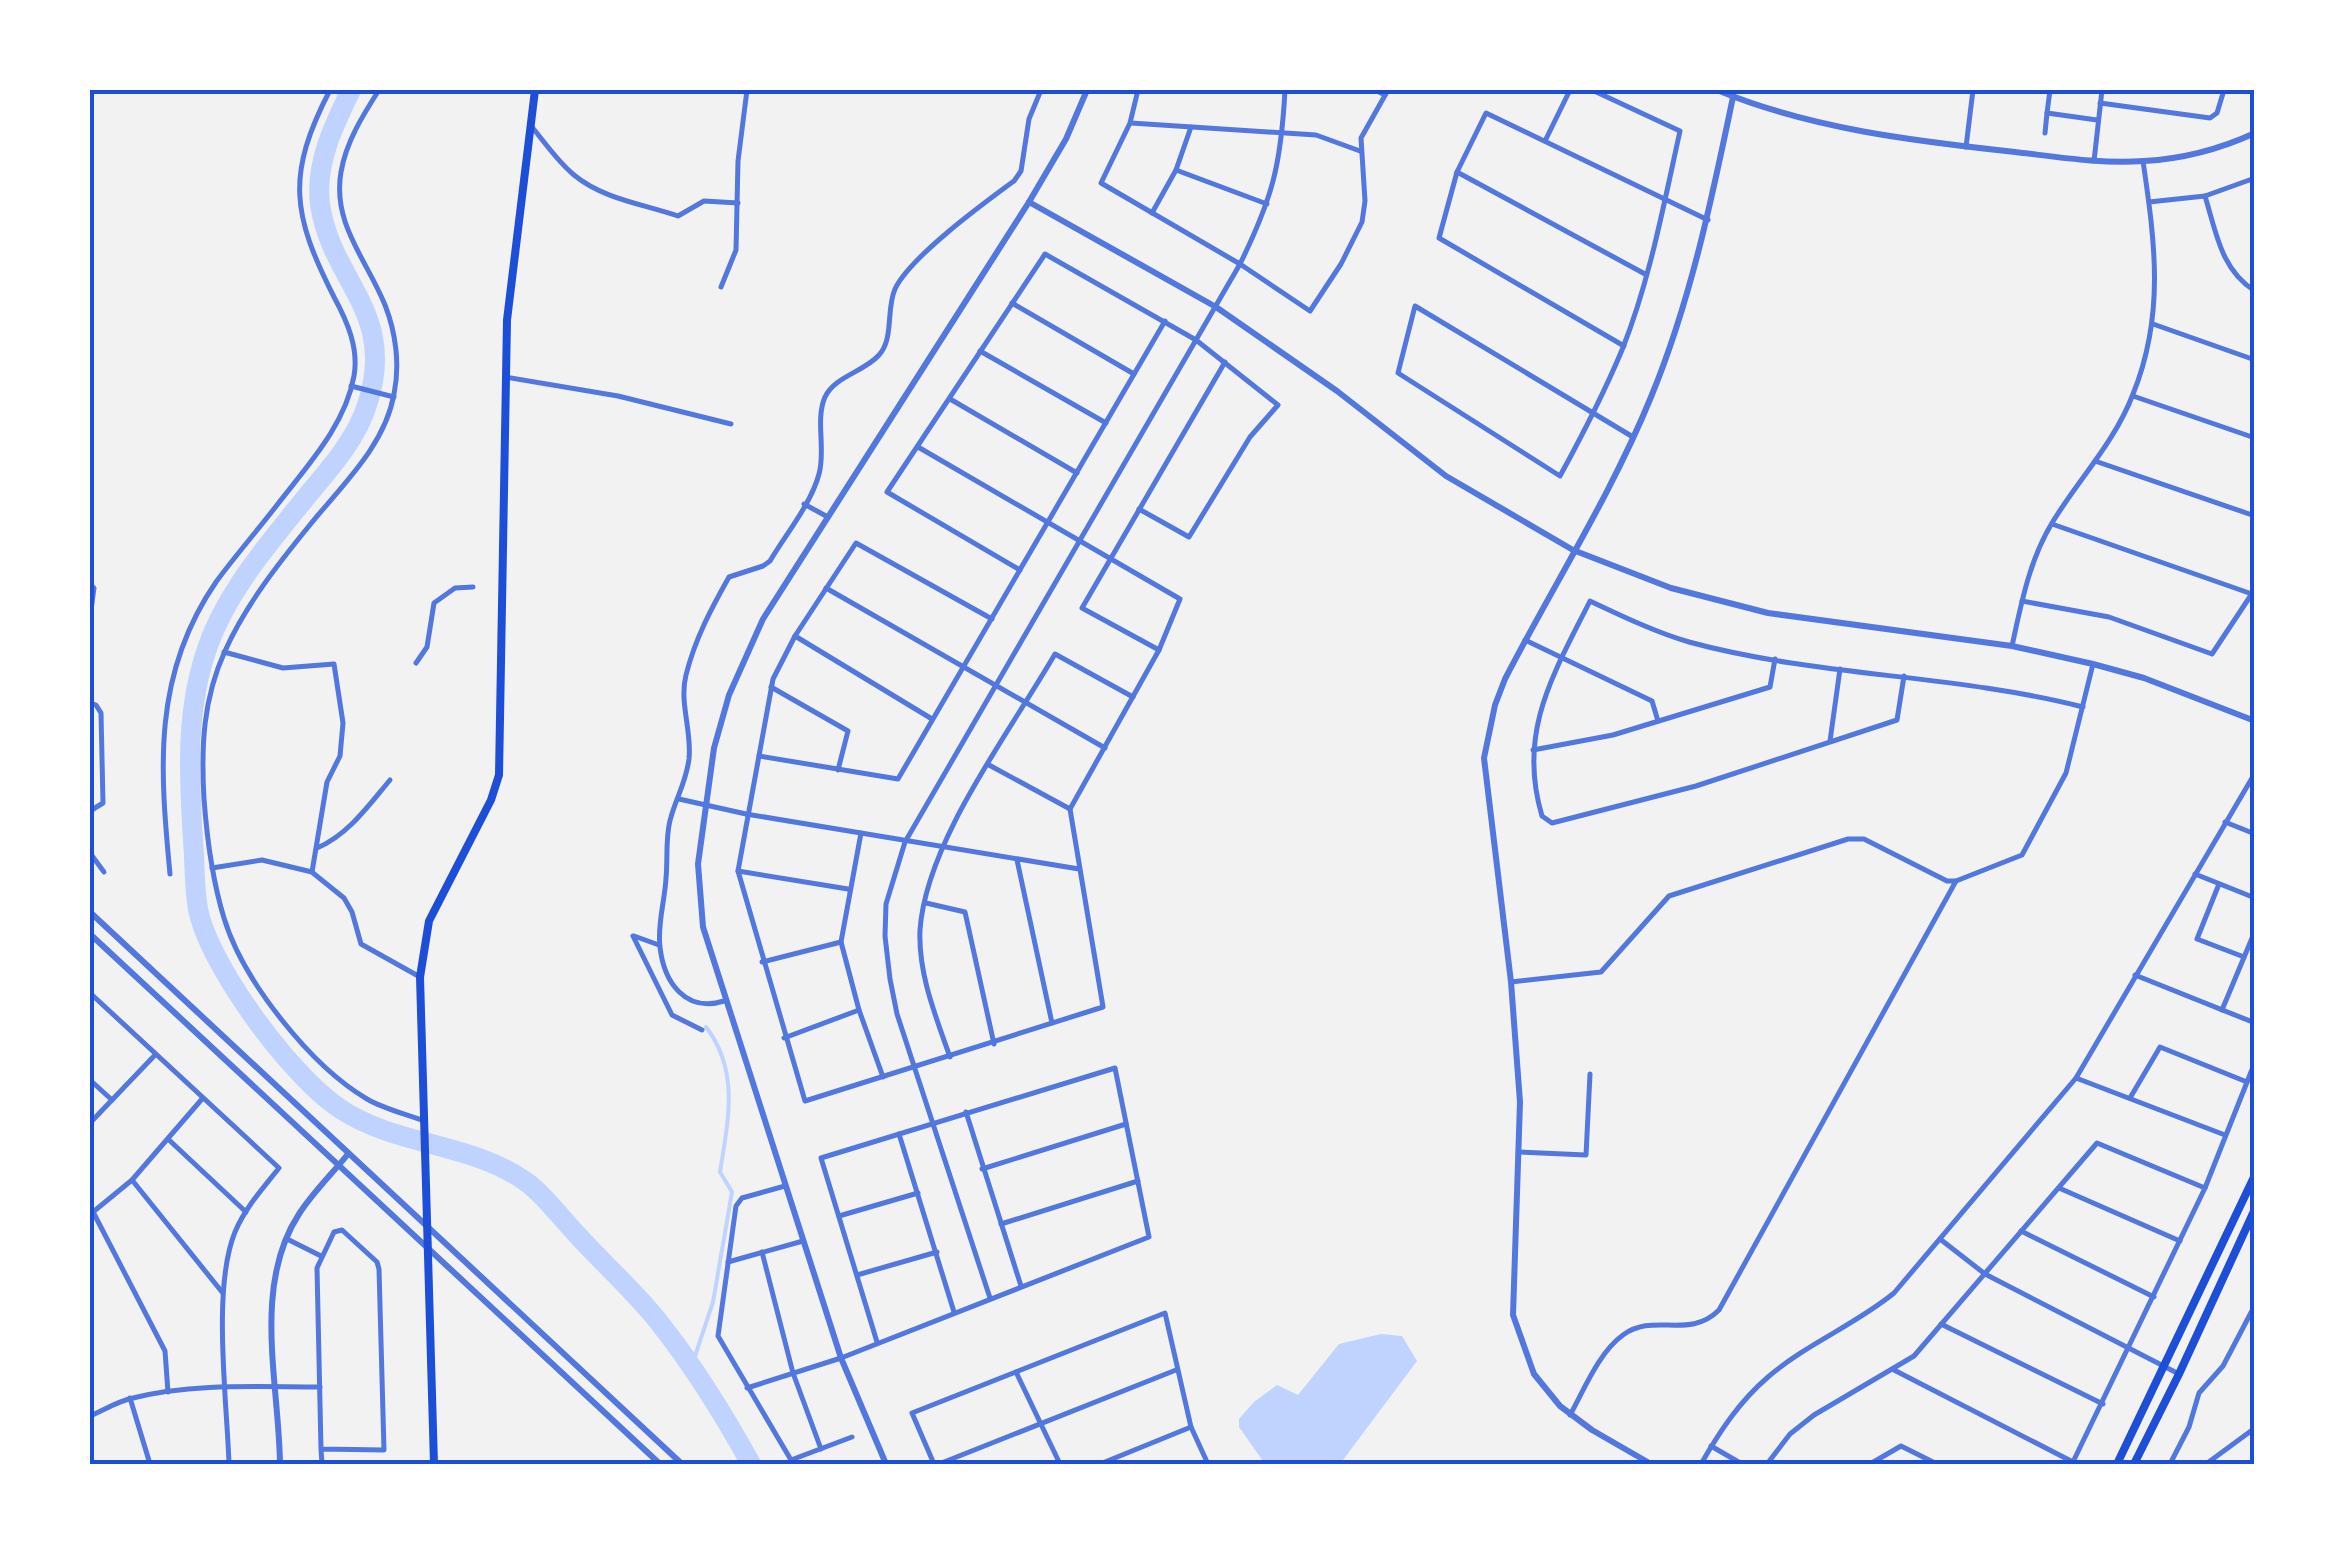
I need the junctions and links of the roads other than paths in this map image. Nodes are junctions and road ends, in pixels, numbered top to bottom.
1 (330, 90) edge
2 (379, 90) edge
3 (535, 90) edge
4 (747, 90) edge
5 (1041, 90) edge
6 (1087, 90) edge
7 (1138, 90) edge
8 (1285, 90) edge
9 (1375, 90) edge
10 (1570, 90) edge
11 (1592, 90) edge
12 (1717, 90) edge
13 (1973, 90) edge
14 (2050, 90) edge
15 (2102, 90) edge
16 (2224, 90) edge
17 (1386, 93) edge
18 (1733, 97) junction
19 (2100, 103) junction
20 (2048, 112) junction
21 (2097, 120) junction
22 (1130, 123) junction
23 (532, 127) junction
24 (1191, 127) junction
25 (1282, 133) junction
26 (2255, 133) edge
27 (2045, 134) dead end
28 (1544, 142) junction
29 (1966, 147) junction
30 (1360, 151) junction
31 (2094, 161) junction
32 (2142, 162) junction
33 (1176, 170) junction
34 (1457, 172) junction
35 (2255, 178) edge
36 (2205, 196) junction
37 (1664, 200) junction
38 (1029, 202) junction
39 (2149, 202) junction
40 (738, 203) junction
41 (1268, 204) junction
42 (1152, 213) junction
43 (1708, 220) junction
44 (1240, 264) junction
45 (1645, 274) junction
46 (721, 287) dead end
47 (2255, 292) edge
48 (1012, 303) junction
49 (1216, 307) junction
50 (1164, 321) junction
51 (2152, 324) junction
52 (1196, 340) junction
53 (1624, 346) junction
54 (980, 351) junction
55 (2255, 360) edge
56 (1226, 361) junction
57 (1134, 374) junction
58 (506, 377) junction
59 (351, 386) junction
60 (2133, 396) junction
61 (394, 397) junction
62 (949, 398) junction
63 (1594, 414) junction
64 (1106, 422) junction
65 (732, 424) dead end
66 (1633, 437) junction
67 (2255, 438) edge
68 (918, 446) junction
69 (2094, 461) junction
70 (1077, 473) junction
71 (804, 504) junction
72 (1139, 509) junction
73 (826, 516) junction
74 (2255, 516) edge
75 (1049, 523) junction
76 (2051, 524) junction
77 (1080, 540) junction
78 (1573, 550) junction
79 (1110, 558) junction
80 (1020, 570) junction
81 (90, 584) edge
82 (473, 587) dead end
83 (826, 588) junction
84 (2254, 592) edge
85 (2022, 601) junction
86 (90, 618) edge
87 (992, 619) junction
88 (795, 636) junction
89 (1525, 640) junction
90 (2012, 646) junction
91 (1159, 650) junction
92 (224, 652) junction
93 (1562, 658) junction
94 (1775, 659) junction
95 (416, 664) dead end
96 (2093, 664) junction
97 (963, 668) junction
98 (1840, 668) junction
99 (1904, 676) junction
100 (996, 686) junction
101 (771, 687) junction
102 (1133, 698) junction
103 (90, 703) edge
104 (1026, 704) junction
105 (2083, 707) junction
106 (932, 720) junction
107 (2255, 720) edge
108 (1658, 721) junction
109 (1830, 741) junction
110 (1105, 748) junction
111 (1533, 750) junction
112 (759, 756) junction
113 (988, 765) junction
114 (838, 770) junction
115 (2255, 773) edge
116 (390, 780) dead end
117 (679, 799) junction
118 (705, 806) junction
119 (1070, 810) junction
120 (90, 811) edge
121 (746, 814) junction
122 (2225, 822) junction
123 (861, 834) junction
124 (2255, 834) edge
125 (906, 842) junction
126 (941, 847) junction
127 (317, 848) junction
128 (90, 854) edge
129 (1017, 860) junction
130 (212, 868) junction
131 (1079, 870) junction
132 (738, 871) junction
133 (104, 872) dead end
134 (312, 872) junction
135 (170, 874) dead end
136 (2195, 874) junction
137 (1956, 881) junction
138 (2220, 884) junction
139 (849, 889) junction
140 (2255, 898) edge
141 (926, 903) junction
142 (90, 912) edge
143 (2255, 932) edge
144 (90, 934) edge
145 (841, 942) junction
146 (659, 945) junction
147 (2244, 957) junction
148 (762, 962) junction
149 (2134, 975) junction
150 (420, 977) junction
151 (1511, 982) junction
152 (90, 993) edge
153 (724, 1001) junction
154 (859, 1010) junction
155 (2222, 1010) junction
156 (1052, 1023) junction
157 (2255, 1023) edge
158 (702, 1030) dead end
159 (784, 1038) junction
160 (994, 1044) junction
161 (155, 1055) junction
162 (950, 1057) junction
163 (2255, 1062) edge
164 (915, 1068) junction
165 (1590, 1074) dead end
166 (883, 1076) junction
167 (2076, 1078) junction
168 (90, 1080) edge
169 (2247, 1082) junction
170 (2130, 1098) junction
171 (202, 1099) junction
172 (112, 1100) junction
173 (966, 1112) junction
174 (90, 1123) edge
175 (424, 1123) junction
176 (1126, 1124) junction
177 (932, 1125) junction
178 (899, 1134) junction
179 (2225, 1136) junction
180 (168, 1139) junction
181 (1518, 1152) junction
182 (348, 1154) junction
183 (338, 1166) junction
184 (982, 1168) junction
185 (2255, 1175) edge
186 (132, 1180) junction
187 (1138, 1181) junction
188 (785, 1186) junction
189 (2059, 1188) junction
190 (2205, 1188) junction
191 (919, 1193) junction
192 (92, 1209) edge
193 (2255, 1209) edge
194 (246, 1212) junction
195 (839, 1216) junction
196 (1001, 1224) junction
197 (425, 1226) junction
198 (2021, 1231) junction
199 (287, 1239) junction
200 (1940, 1239) junction
201 (802, 1241) junction
202 (2180, 1242) junction
203 (426, 1248) junction
204 (762, 1252) junction
205 (937, 1252) junction
206 (321, 1256) junction
207 (728, 1262) junction
208 (1984, 1274) junction
209 (857, 1275) junction
210 (1021, 1286) junction
211 (222, 1292) junction
212 (2154, 1297) junction
213 (990, 1298) junction
214 (2255, 1304) edge
215 (954, 1312) junction
216 (1941, 1324) junction
217 (878, 1342) junction
218 (2130, 1348) junction
219 (840, 1358) junction
220 (2166, 1367) junction
221 (1176, 1370) junction
222 (1894, 1370) junction
223 (1016, 1372) junction
224 (794, 1373) junction
225 (2180, 1374) junction
226 (226, 1387) junction
227 (276, 1387) junction
228 (320, 1387) junction
229 (747, 1388) junction
230 (168, 1392) junction
231 (130, 1398) junction
232 (2103, 1404) junction
233 (1570, 1415) junction
234 (90, 1416) edge
235 (1042, 1423) junction
236 (1192, 1428) junction
237 (2255, 1428) edge
238 (852, 1437) dead end
239 (1711, 1446) junction
240 (821, 1448) junction
241 (321, 1449) junction
242 (2072, 1463) edge
243 (150, 1464) edge
244 (228, 1464) edge
245 (280, 1464) edge
246 (322, 1464) edge
247 (434, 1464) edge
248 (660, 1464) edge
249 (682, 1464) edge
250 (886, 1464) edge
251 (937, 1464) edge
252 (1060, 1464) edge
253 (1100, 1464) edge
254 (1208, 1464) edge
255 (1651, 1464) edge
256 (1701, 1464) edge
257 (1742, 1464) edge
258 (1767, 1464) edge
259 (1870, 1464) edge
260 (1937, 1464) edge
261 (2117, 1464) edge
262 (2134, 1464) edge
263 (2170, 1464) edge
264 (2206, 1464) edge

1 - 59 street
2 - 61 street
3 - 23 main road
4 - 40 street
5 - 71 street
6 - 38 street
7 - 22 street
8 - 25 street
9 - 17 street
10 - 28 street
11 - 37 street
12 - 18 street
13 - 29 street
14 - 20 street
15 - 19 street
16 - 19 street
17 - 30 street
18 - 29 street
18 - 43 street
19 - 21 street
20 - 21 street
20 - 27 street
21 - 31 street
22 - 24 street
22 - 42 street
23 - 40 street
23 - 58 main road
24 - 25 street
24 - 33 street
25 - 30 street
25 - 41 street
26 - 32 street
28 - 34 street
28 - 37 street
29 - 31 street
30 - 44 street
31 - 32 street
32 - 39 street
33 - 41 street
33 - 42 street
34 - 45 street
34 - 53 street
35 - 36 street
36 - 39 street
36 - 47 street
37 - 43 street
37 - 45 street
38 - 49 street
38 - 73 street
39 - 51 street
40 - 46 street
41 - 44 street
42 - 44 street
43 - 66 street
44 - 49 street
45 - 53 street
48 - 50 street
48 - 54 street
48 - 57 street
49 - 52 street
49 - 78 street
50 - 52 street
50 - 57 street
51 - 55 street
51 - 60 street
52 - 56 street
52 - 77 street
53 - 63 street
54 - 62 street
54 - 64 street
56 - 72 street
56 - 72 street
57 - 64 street
58 - 65 street
58 - 150 main road
59 - 61 street
59 - 135 street
60 - 67 street
60 - 69 street
61 - 92 street
62 - 68 street
62 - 70 street
63 - 63 street
63 - 66 street
64 - 70 street
66 - 78 street
68 - 75 street
68 - 80 street
69 - 74 street
69 - 76 street
70 - 75 street
71 - 73 street
71 - 117 street
72 - 79 street
73 - 118 street
75 - 77 street
75 - 80 street
76 - 84 street
76 - 85 street
77 - 79 street
77 - 100 street
78 - 89 street
78 - 90 street
79 - 91 street
79 - 91 street
80 - 87 street
81 - 86 street
82 - 95 street
83 - 87 street
83 - 88 street
83 - 97 street
84 - 85 street
85 - 90 street
87 - 97 street
88 - 101 street
88 - 106 street
89 - 93 street
89 - 151 street
90 - 96 street
91 - 102 street
92 - 127 street
92 - 130 street
93 - 94 street
93 - 108 street
93 - 111 street
94 - 98 street
94 - 108 street
96 - 105 street
96 - 107 street
97 - 100 street
97 - 106 street
98 - 99 street
98 - 109 street
99 - 105 street
99 - 109 street
100 - 104 street
100 - 125 street
101 - 112 street
101 - 114 street
102 - 104 street
102 - 110 street
103 - 120 street
104 - 110 street
104 - 113 street
105 - 137 street
106 - 114 street
108 - 111 street
109 - 111 street
110 - 119 street
112 - 114 street
112 - 121 street
113 - 119 street
113 - 126 street
115 - 122 street
116 - 127 street
117 - 118 street
117 - 146 street
118 - 121 street
118 - 153 street
119 - 131 street
121 - 123 street
121 - 132 street
122 - 124 street
122 - 136 street
123 - 125 street
123 - 139 street
125 - 126 street
125 - 164 street
126 - 129 street
126 - 141 street
127 - 134 street
128 - 133 street
129 - 131 street
129 - 156 street
130 - 134 street
130 - 175 street
131 - 156 street
132 - 139 street
132 - 148 street
134 - 150 street
136 - 138 street
136 - 149 street
137 - 151 street
137 - 233 street
138 - 140 street
138 - 147 street
139 - 145 street
141 - 160 street
141 - 162 street
142 - 182 street
143 - 147 street
144 - 183 street
145 - 148 street
145 - 154 street
146 - 153 street
146 - 158 street
147 - 155 street
148 - 159 street
149 - 155 street
149 - 167 street
150 - 175 main road
151 - 181 street
152 - 161 street
153 - 188 street
154 - 159 street
154 - 166 street
155 - 157 street
156 - 160 street
159 - 166 street
160 - 162 street
161 - 171 street
161 - 172 street
162 - 164 street
163 - 169 street
164 - 166 street
164 - 177 street
165 - 181 street
167 - 170 street
167 - 200 street
168 - 172 street
169 - 170 street
169 - 179 street
170 - 179 street
171 - 180 street
171 - 194 street
172 - 174 street
173 - 176 street
173 - 177 street
173 - 184 street
175 - 197 main road
176 - 184 street
176 - 187 street
177 - 178 street
177 - 213 street
178 - 191 street
178 - 195 street
179 - 190 street
180 - 186 street
180 - 194 street
181 - 233 street
182 - 183 street
182 - 197 street
183 - 199 street
183 - 203 street
184 - 196 street
185 - 220 main road
186 - 192 street
186 - 211 street
187 - 196 street
187 - 210 street
188 - 201 street
188 - 207 street
189 - 190 street
189 - 198 street
189 - 202 street
190 - 202 street
191 - 195 street
191 - 205 street
192 - 230 street
193 - 225 main road
194 - 211 street
195 - 209 street
196 - 210 street
197 - 203 main road
197 - 249 street
198 - 208 street
198 - 212 street
199 - 206 street
199 - 227 street
200 - 208 street
200 - 239 street
201 - 204 street
201 - 219 street
202 - 212 street
203 - 247 main road
203 - 248 street
204 - 207 street
204 - 224 street
205 - 209 street
205 - 215 street
206 - 228 street
206 - 241 street
207 - 229 street
208 - 216 street
208 - 218 street
209 - 217 street
210 - 213 street
211 - 226 street
212 - 218 street
213 - 215 street
214 - 263 street
215 - 217 street
216 - 222 street
216 - 232 street
217 - 219 street
218 - 220 street
218 - 232 street
219 - 224 street
219 - 250 street
220 - 225 street
220 - 261 main road
221 - 223 street
221 - 235 street
221 - 236 street
222 - 242 street
222 - 258 street
223 - 235 street
223 - 251 street
224 - 229 street
224 - 240 street
225 - 262 main road
226 - 227 street
226 - 230 street
226 - 244 street
227 - 228 street
227 - 245 street
228 - 241 street
229 - 240 street
230 - 231 street
231 - 234 street
231 - 243 street
232 - 242 street
233 - 255 street
235 - 251 street
235 - 252 street
236 - 253 street
236 - 254 street
237 - 264 street
238 - 240 street
239 - 256 street
239 - 257 street
241 - 246 street
259 - 260 street

